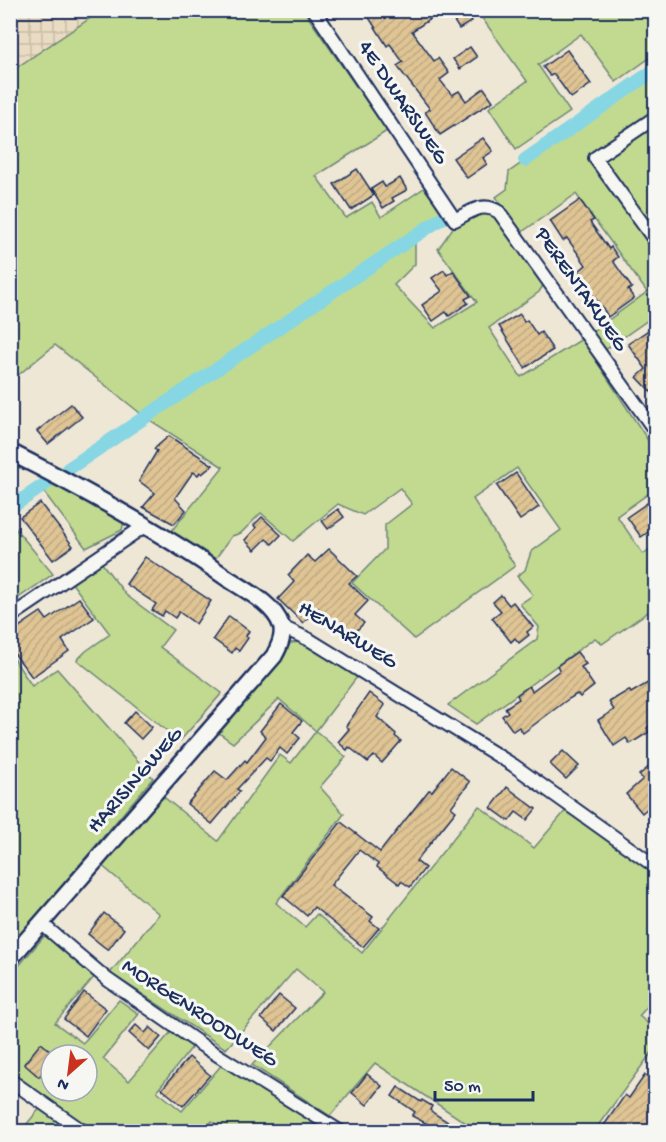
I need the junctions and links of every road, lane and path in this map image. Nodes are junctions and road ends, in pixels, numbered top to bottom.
1 (314, 10) edge
2 (656, 117) edge
3 (455, 220) joint
4 (656, 242) edge
5 (656, 432) edge
6 (10, 452) edge
7 (146, 525) junction
8 (10, 617) edge
9 (282, 627) junction
10 (656, 867) edge
11 (41, 923) junction
12 (10, 959) edge
13 (10, 1080) edge
14 (84, 1131) edge
15 (341, 1131) edge

1 - 3 street, 4E DWARSWEG
2 - 4 street
3 - 5 street, PERENTAKWEG
6 - 7 street, HENARWEG
7 - 8 street
7 - 9 street, HENARWEG
9 - 10 street, HENARWEG
9 - 11 street, HARISINGWEG
11 - 12 street, HARISINGWEG
11 - 15 street, MORGENROODWEG
13 - 14 street

